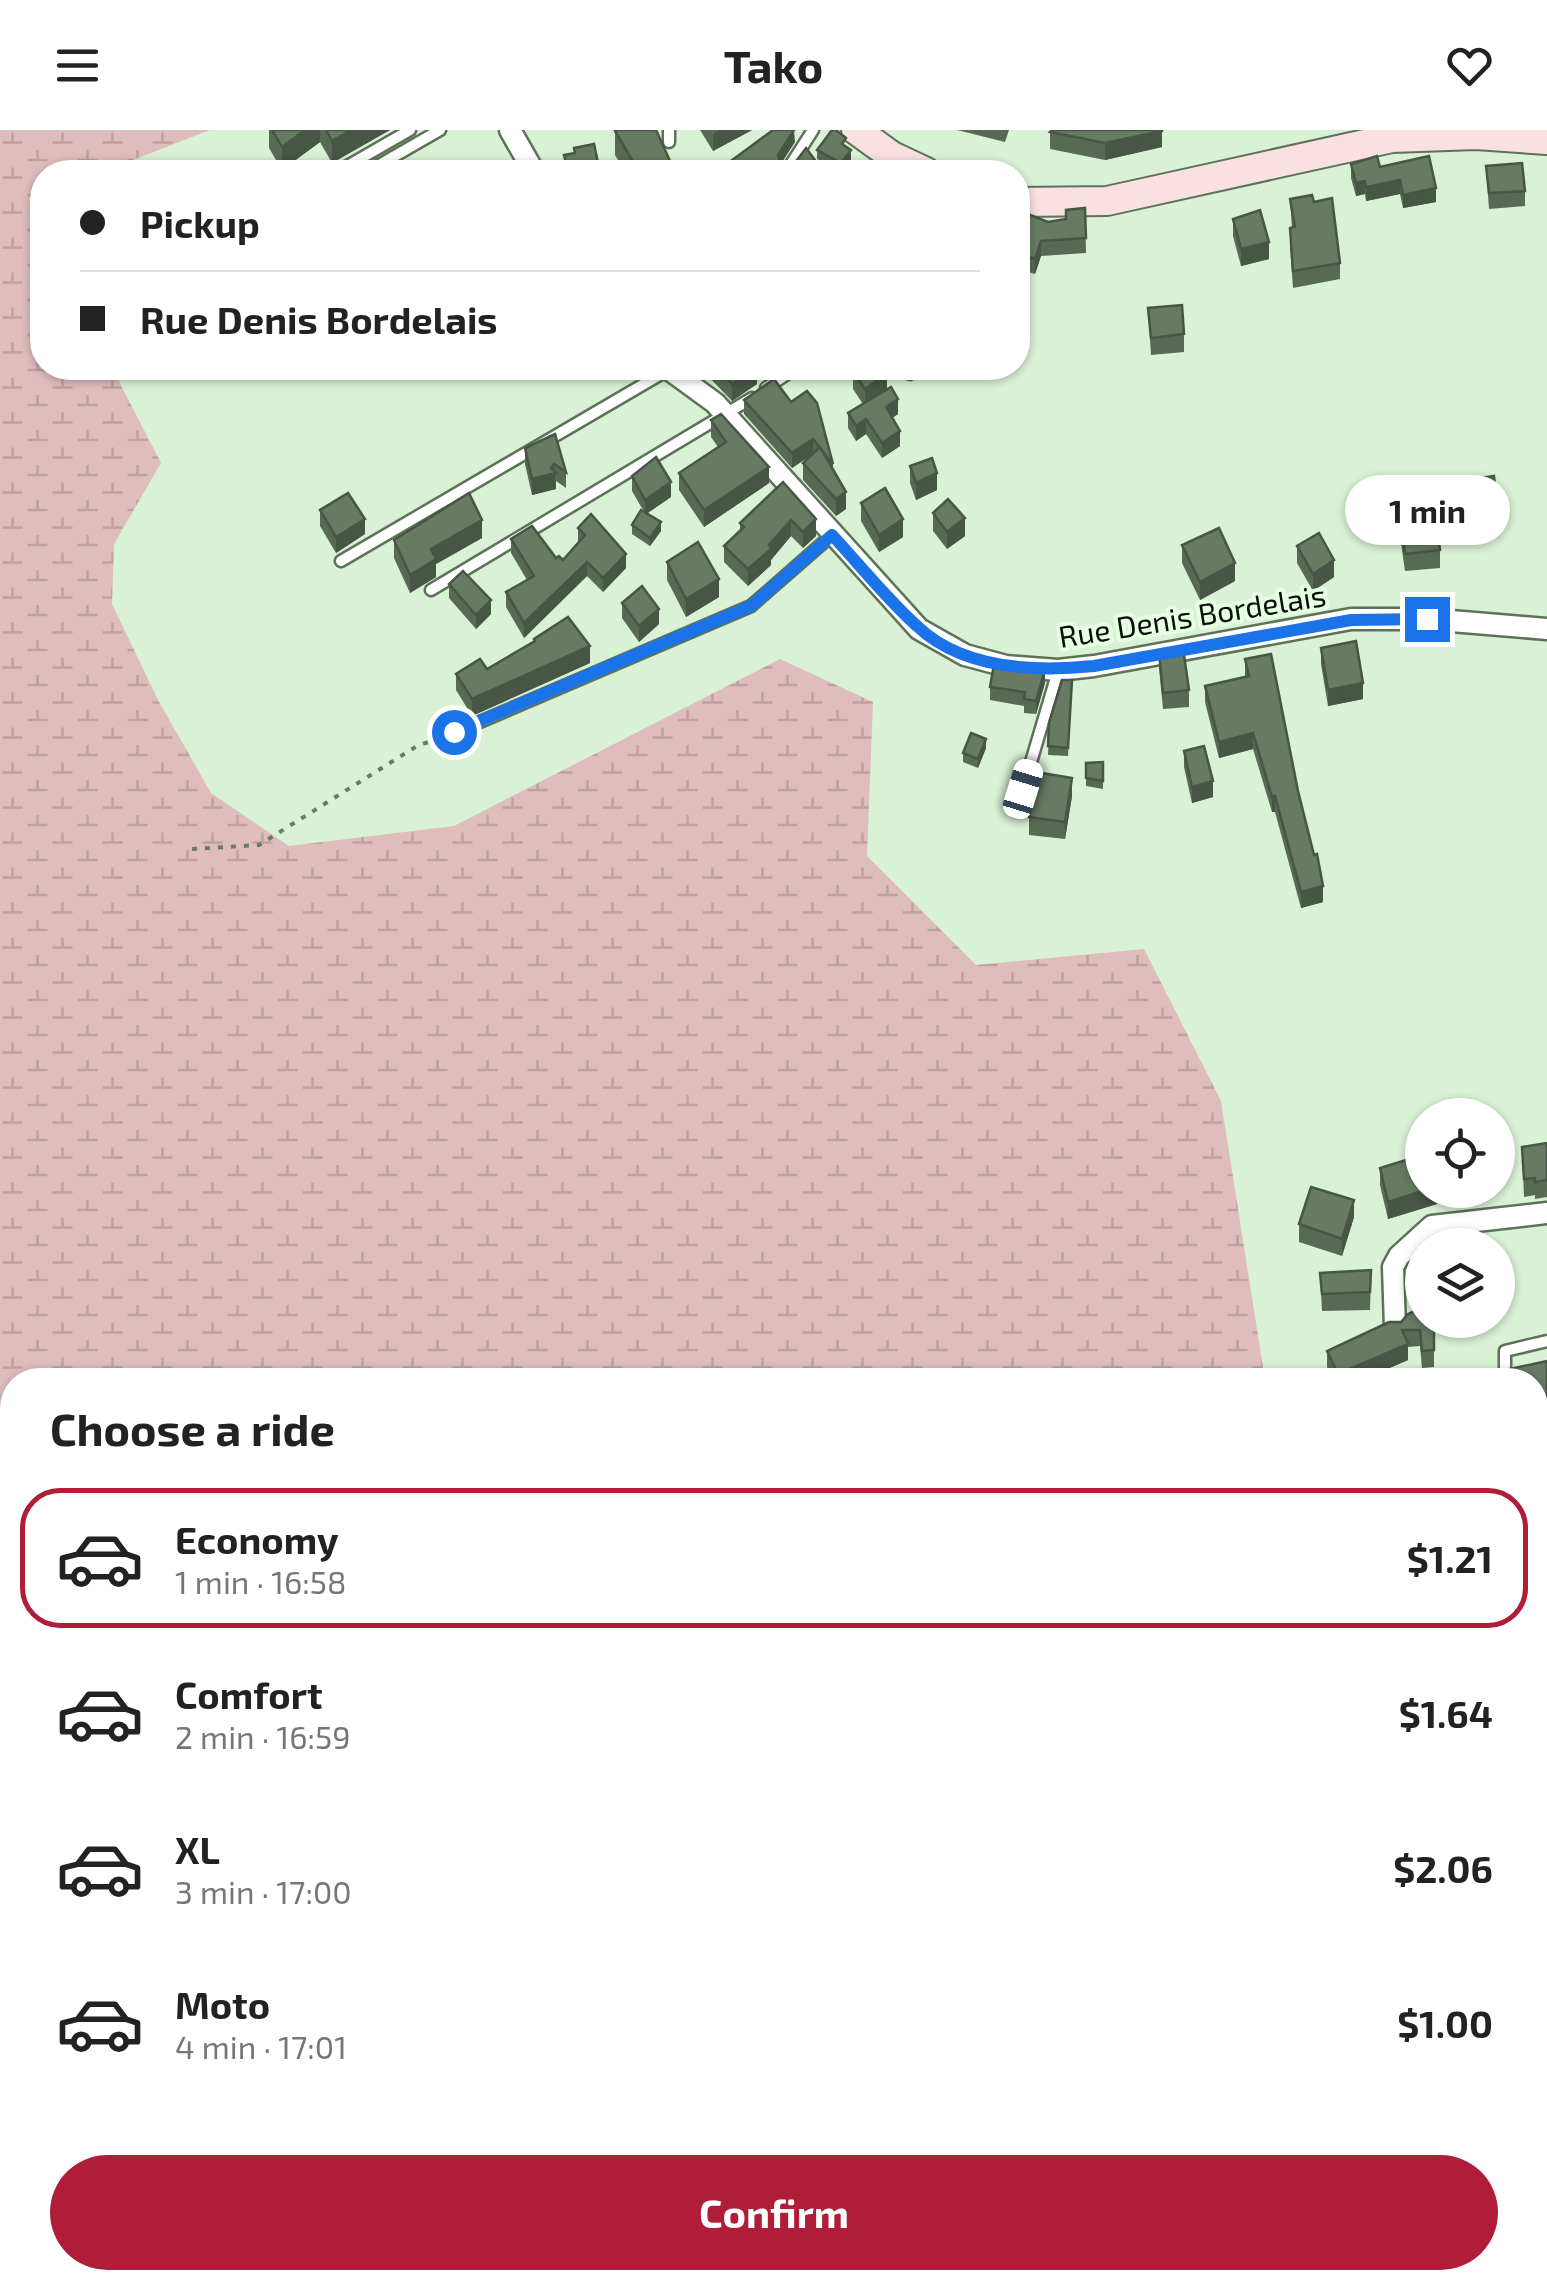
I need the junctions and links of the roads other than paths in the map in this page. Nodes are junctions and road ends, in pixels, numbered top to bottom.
1 (410, 130) edge
2 (440, 130) edge
3 (510, 130) edge
4 (812, 130) edge
5 (856, 130) edge
6 (1547, 140) edge
7 (358, 160) edge
8 (388, 160) edge
9 (527, 160) edge
10 (793, 160) edge
11 (900, 160) edge
12 (1030, 202) edge
13 (648, 380) edge
14 (682, 380) edge
15 (778, 380) edge
16 (726, 416) junction
17 (832, 535) junction
18 (340, 561) dead end
19 (431, 590) dead end
20 (1547, 629) edge
21 (1058, 670) junction
22 (454, 732) road end
23 (1023, 789) dead end
24 (1547, 1213) edge
25 (1396, 1328) edge
26 (1547, 1342) edge
27 (1505, 1368) edge

1 - 7 lane
2 - 8 lane
3 - 9 street
4 - 10 lane
5 - 11 main road
6 - 12 main road
13 - 18 lane
14 - 16 street, Rue Denis Bordelais
15 - 16 lane
16 - 17 street, Rue Denis Bordelais
16 - 19 lane
17 - 21 street, Rue Denis Bordelais
17 - 22 lane
20 - 21 street, Rue Denis Bordelais
21 - 23 lane
24 - 25 street
26 - 27 lane

